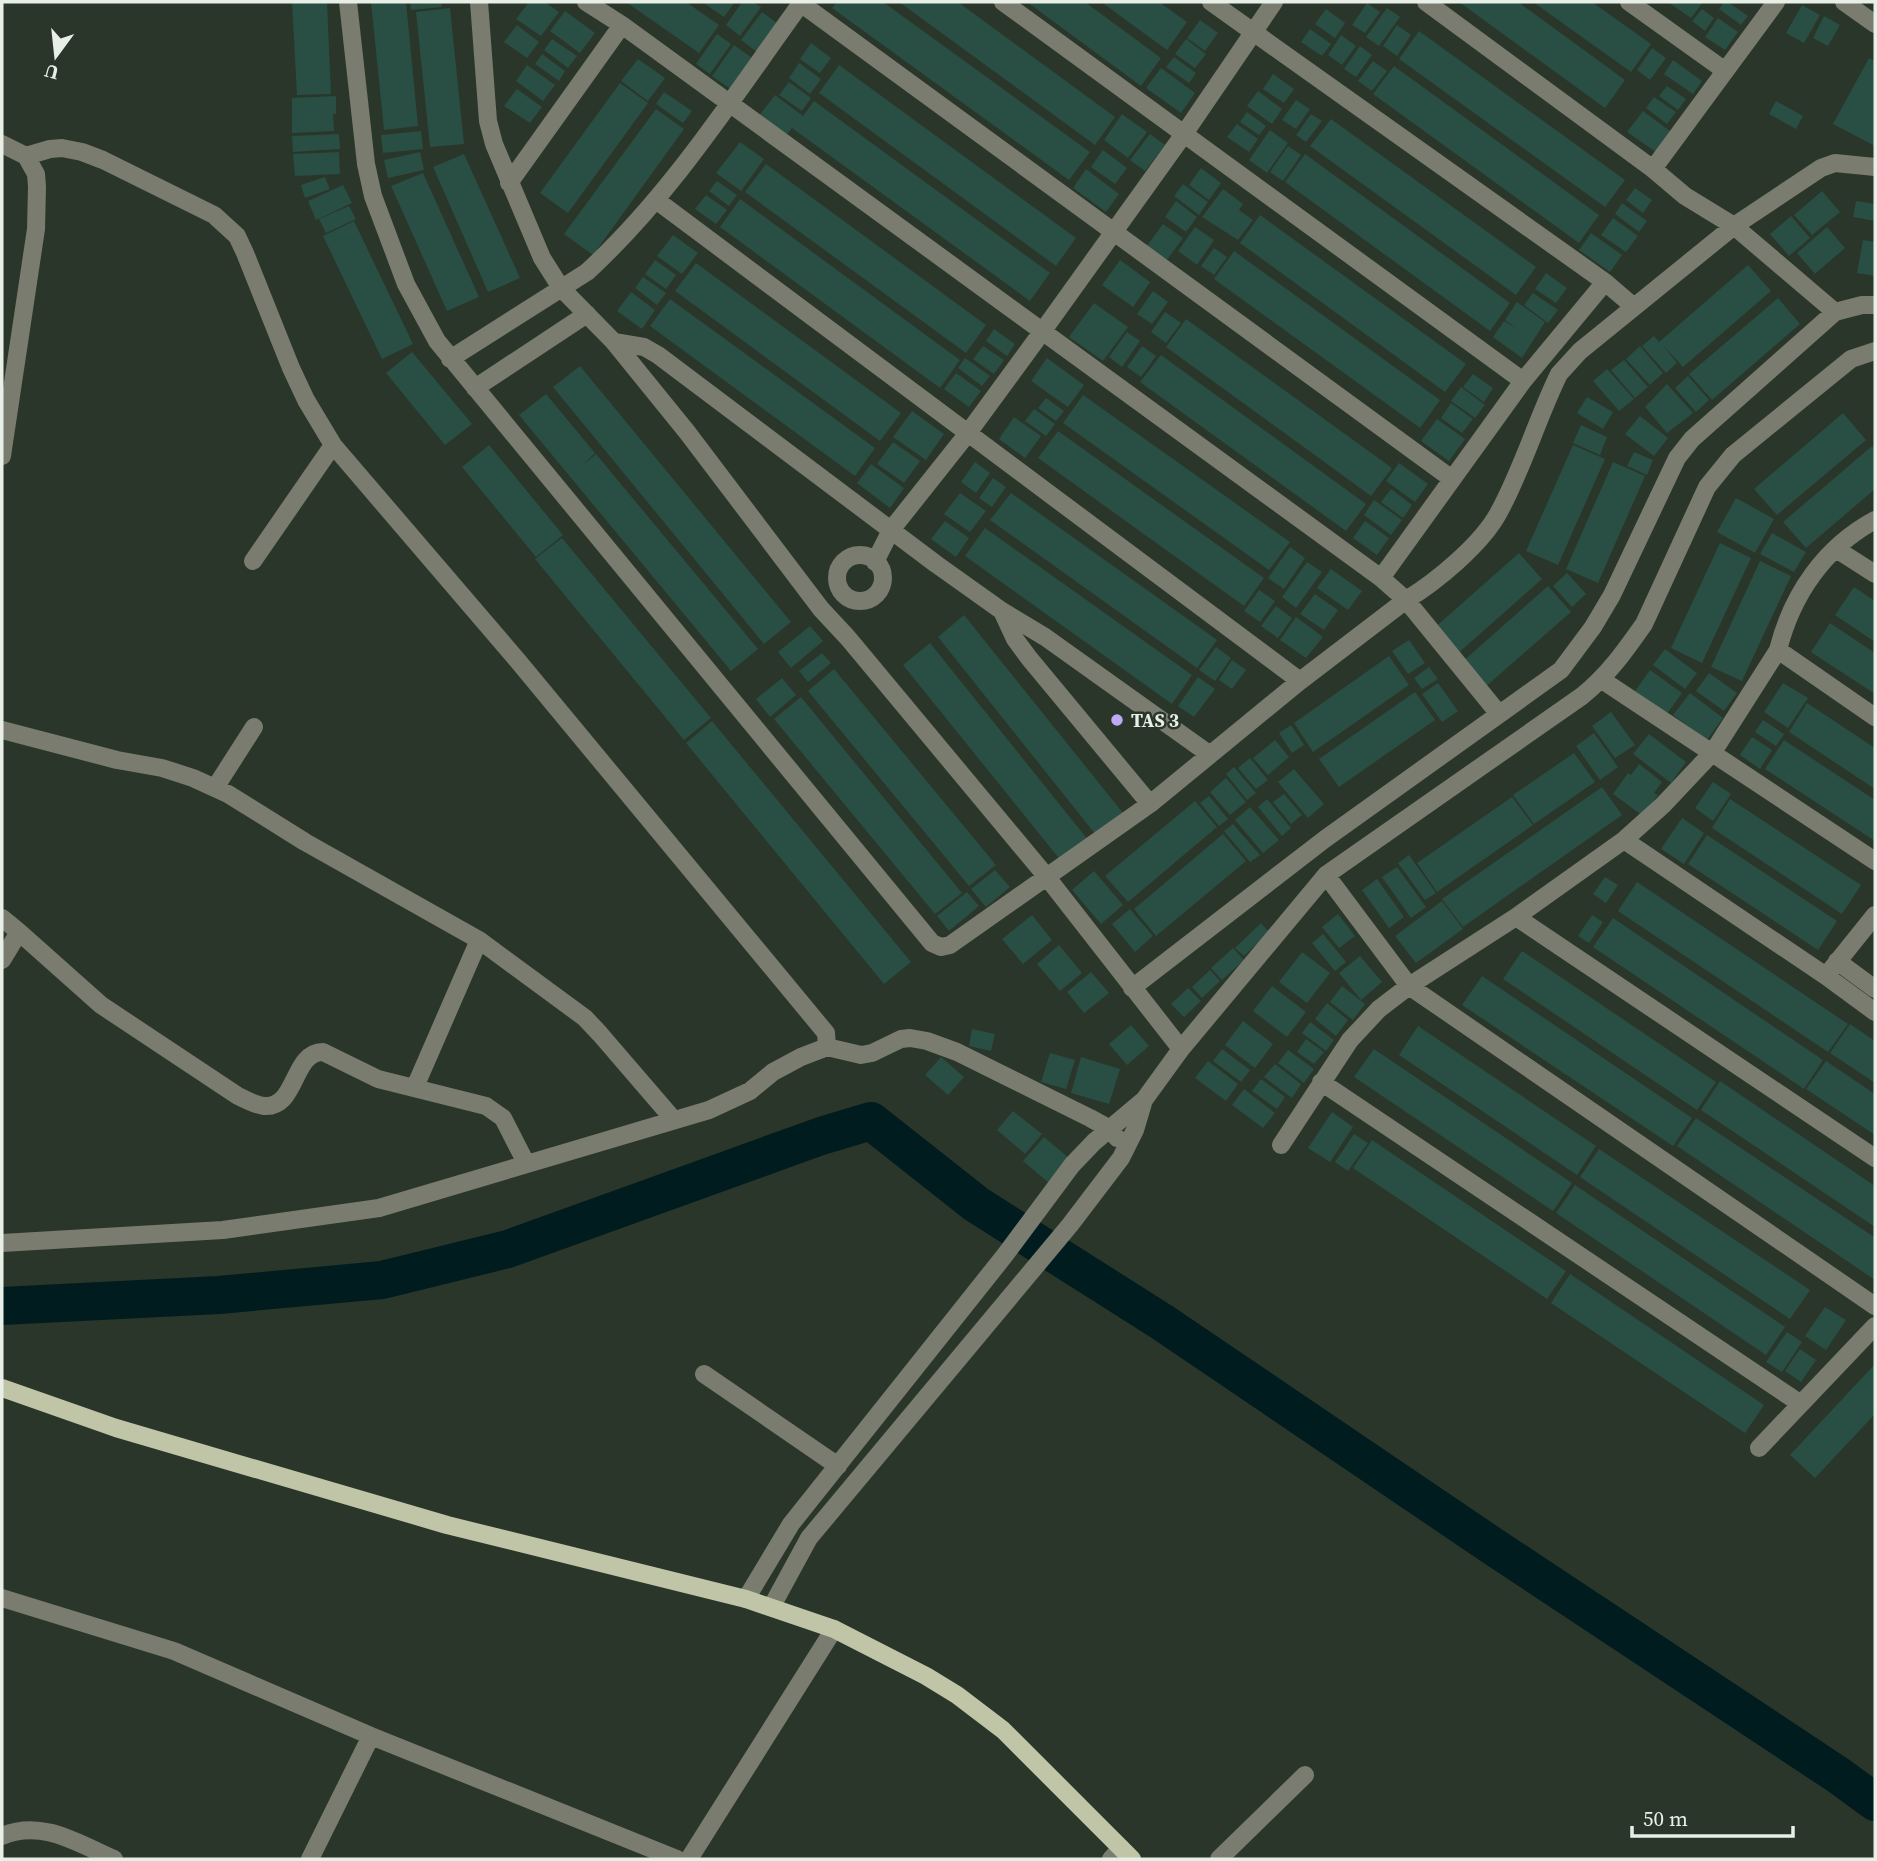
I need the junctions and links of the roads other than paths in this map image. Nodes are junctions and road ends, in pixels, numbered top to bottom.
1 (348, 2) edge
2 (479, 2) edge
3 (586, 2) edge
4 (801, 2) edge
5 (1003, 2) edge
6 (1211, 2) edge
7 (1274, 2) edge
8 (1426, 2) edge
9 (1629, 2) edge
10 (1776, 2) edge
11 (1844, 2) edge
12 (1875, 24) edge
13 (622, 25) junction
14 (1253, 32) junction
15 (1724, 70) junction
16 (728, 103) junction
17 (1184, 134) junction
18 (2, 144) edge
19 (26, 156) junction
20 (1875, 167) edge
21 (1653, 169) junction
22 (509, 183) junction
23 (656, 200) junction
24 (1734, 226) junction
25 (1113, 230) junction
26 (1605, 282) junction
27 (561, 288) junction
28 (1875, 305) edge
29 (1633, 306) junction
30 (1835, 312) junction
31 (587, 314) junction
32 (1042, 332) junction
33 (614, 342) junction
34 (1875, 351) edge
35 (450, 359) junction
36 (1523, 381) junction
37 (475, 388) junction
38 (968, 433) junction
39 (333, 445) junction
40 (2, 456) edge
41 (1452, 479) junction
42 (1875, 520) edge
43 (891, 530) junction
44 (1836, 548) junction
45 (253, 561) dead end
46 (876, 562) junction
47 (1875, 574) edge
48 (1381, 578) junction
49 (845, 594) junction
50 (1406, 600) junction
51 (821, 609) junction
52 (1002, 611) junction
53 (1778, 650) junction
54 (1602, 680) junction
55 (1300, 681) junction
56 (1499, 714) junction
57 (1875, 717) edge
58 (254, 727) dead end
59 (2, 730) edge
60 (1713, 752) junction
61 (1209, 754) junction
62 (215, 788) junction
63 (1150, 804) junction
64 (1624, 840) junction
65 (1875, 861) edge
66 (1326, 875) junction
67 (1046, 876) junction
68 (1875, 915) edge
69 (1516, 917) junction
70 (2, 918) edge
71 (19, 932) junction
72 (479, 940) junction
73 (2, 960) edge
74 (1837, 961) junction
75 (1826, 976) junction
76 (1409, 986) junction
77 (1875, 989) edge
78 (1136, 993) junction
79 (1875, 1012) edge
80 (831, 1048) junction
81 (1181, 1049) junction
82 (1321, 1082) junction
83 (415, 1087) junction
84 (1144, 1100) junction
85 (674, 1120) junction
86 (1110, 1129) junction
87 (1281, 1145) dead end
88 (1126, 1148) junction
89 (1875, 1158) edge
90 (526, 1163) junction
91 (2, 1243) edge
92 (1875, 1306) edge
93 (1875, 1325) edge
94 (704, 1374) dead end
95 (2, 1388) edge
96 (893, 1396) junction
97 (1801, 1404) junction
98 (912, 1414) junction
99 (1759, 1448) dead end
100 (838, 1466) junction
101 (2, 1598) edge
102 (746, 1599) junction
103 (772, 1606) junction
104 (834, 1629) junction
105 (371, 1736) junction
106 (1306, 1775) dead end
107 (2, 1836) edge
108 (1121, 1855) edge
109 (114, 1859) edge
110 (310, 1859) edge
111 (677, 1859) edge
112 (689, 1859) edge
113 (1219, 1859) edge

1 - 35 street
2 - 22 street
3 - 13 street
4 - 16 street
4 - 25 street
5 - 17 street
6 - 14 street
7 - 14 street
8 - 21 street
9 - 15 street
10 - 15 street
11 - 12 street
13 - 16 street
13 - 22 street
14 - 17 street
14 - 26 street
15 - 21 street
16 - 23 street
16 - 32 street
17 - 25 street
17 - 36 street
18 - 19 street
19 - 39 street
19 - 40 street
20 - 24 street
21 - 24 street
22 - 27 street
23 - 27 street
23 - 38 street
24 - 29 street
24 - 30 street
25 - 32 street
25 - 41 street
26 - 29 street
26 - 36 street
27 - 31 street
27 - 35 street
28 - 30 street
29 - 50 street
30 - 56 street
31 - 33 street
31 - 37 street
32 - 38 street
32 - 48 street
33 - 43 street
33 - 51 street
34 - 54 street
35 - 37 street
36 - 41 street
37 - 67 street
38 - 43 street
38 - 55 street
39 - 45 street
39 - 80 street
41 - 48 street
42 - 44 street
43 - 46 street
43 - 52 street
44 - 47 street
44 - 53 street
46 - 49 street
46 - 49 street
48 - 50 street
49 - 51 street
50 - 55 street
50 - 56 street
51 - 67 street
52 - 61 street
52 - 63 street
53 - 57 street
53 - 60 street
54 - 60 street
54 - 66 street
55 - 61 street
56 - 78 street
58 - 62 street
59 - 62 street
60 - 64 street
60 - 65 street
61 - 63 street
62 - 72 street
63 - 67 street
64 - 69 street
64 - 75 street
66 - 76 street
66 - 81 street
67 - 78 street
68 - 74 street
69 - 76 street
69 - 89 street
70 - 71 street
71 - 73 street
71 - 83 street
72 - 83 street
72 - 85 street
74 - 75 street
74 - 77 street
75 - 79 street
76 - 82 street
76 - 92 street
78 - 81 street
80 - 85 street
80 - 86 street
81 - 84 street
82 - 87 street
82 - 97 street
83 - 90 street
84 - 86 street
84 - 88 street
85 - 90 street
86 - 88 street
86 - 96 street
88 - 98 street
90 - 91 street
93 - 97 street
94 - 100 street
95 - 102 main road
96 - 98 street
96 - 100 street
97 - 99 street
98 - 103 street
100 - 102 street
101 - 105 street
102 - 103 main road
103 - 104 main road
104 - 108 main road
104 - 112 street
105 - 110 street
105 - 111 street
106 - 113 street
107 - 109 street

